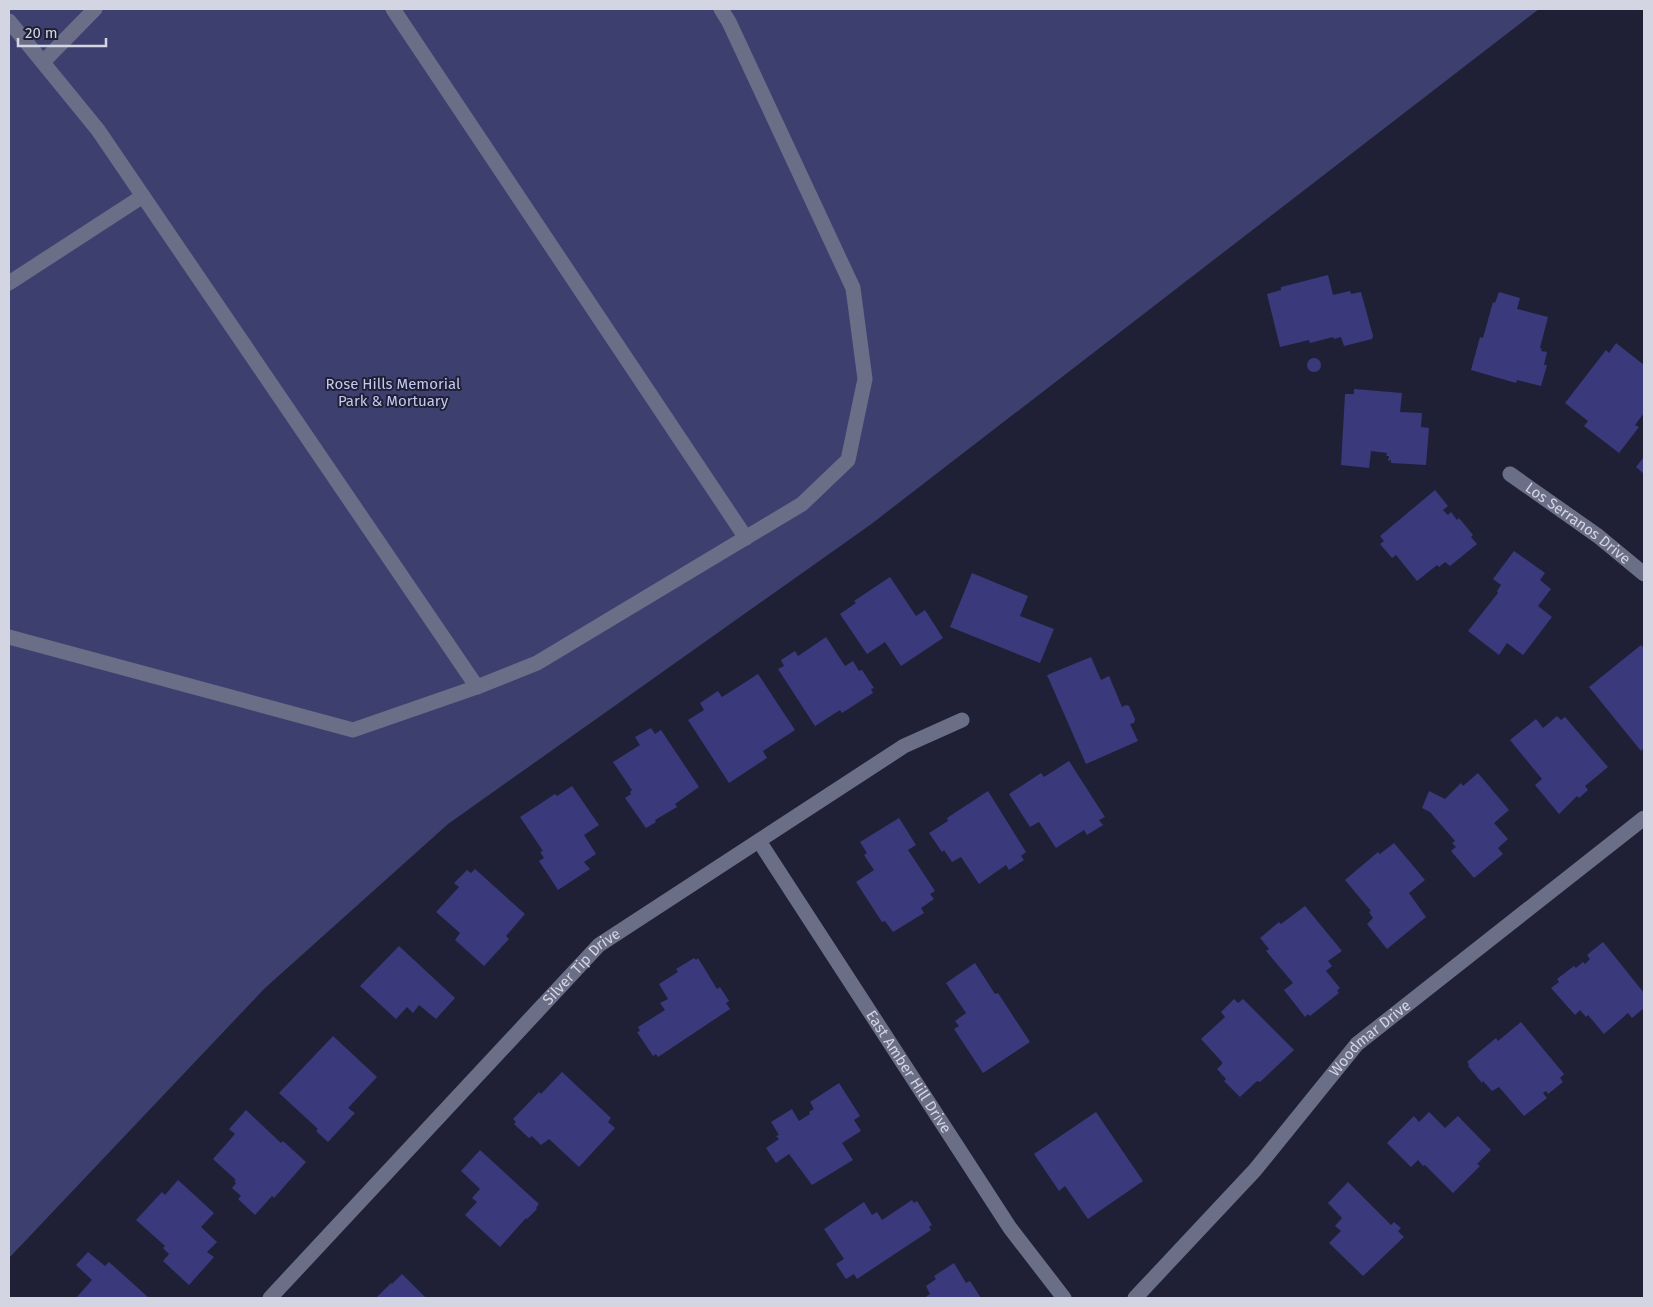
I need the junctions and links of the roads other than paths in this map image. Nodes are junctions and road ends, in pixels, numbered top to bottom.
1 (95, 9) edge
2 (393, 9) edge
3 (720, 9) edge
4 (9, 21) edge
5 (43, 62) junction
6 (143, 196) junction
7 (9, 283) edge
8 (1510, 474) dead end
9 (746, 538) junction
10 (1644, 574) edge
11 (9, 637) edge
12 (477, 687) junction
13 (962, 720) dead end
14 (1644, 818) edge
15 (759, 841) junction
16 (270, 1298) edge
17 (1064, 1298) edge
18 (1135, 1298) edge

1 - 5 street
2 - 9 street
3 - 9 street
4 - 5 street
5 - 6 street
6 - 7 street
6 - 12 street
8 - 10 street, Los Serranos Drive
9 - 12 street
11 - 12 street
13 - 15 street, Silver Tip Drive
14 - 18 street, Woodmar Drive
15 - 16 street, Silver Tip Drive
15 - 17 street, East Amber Hill Drive

